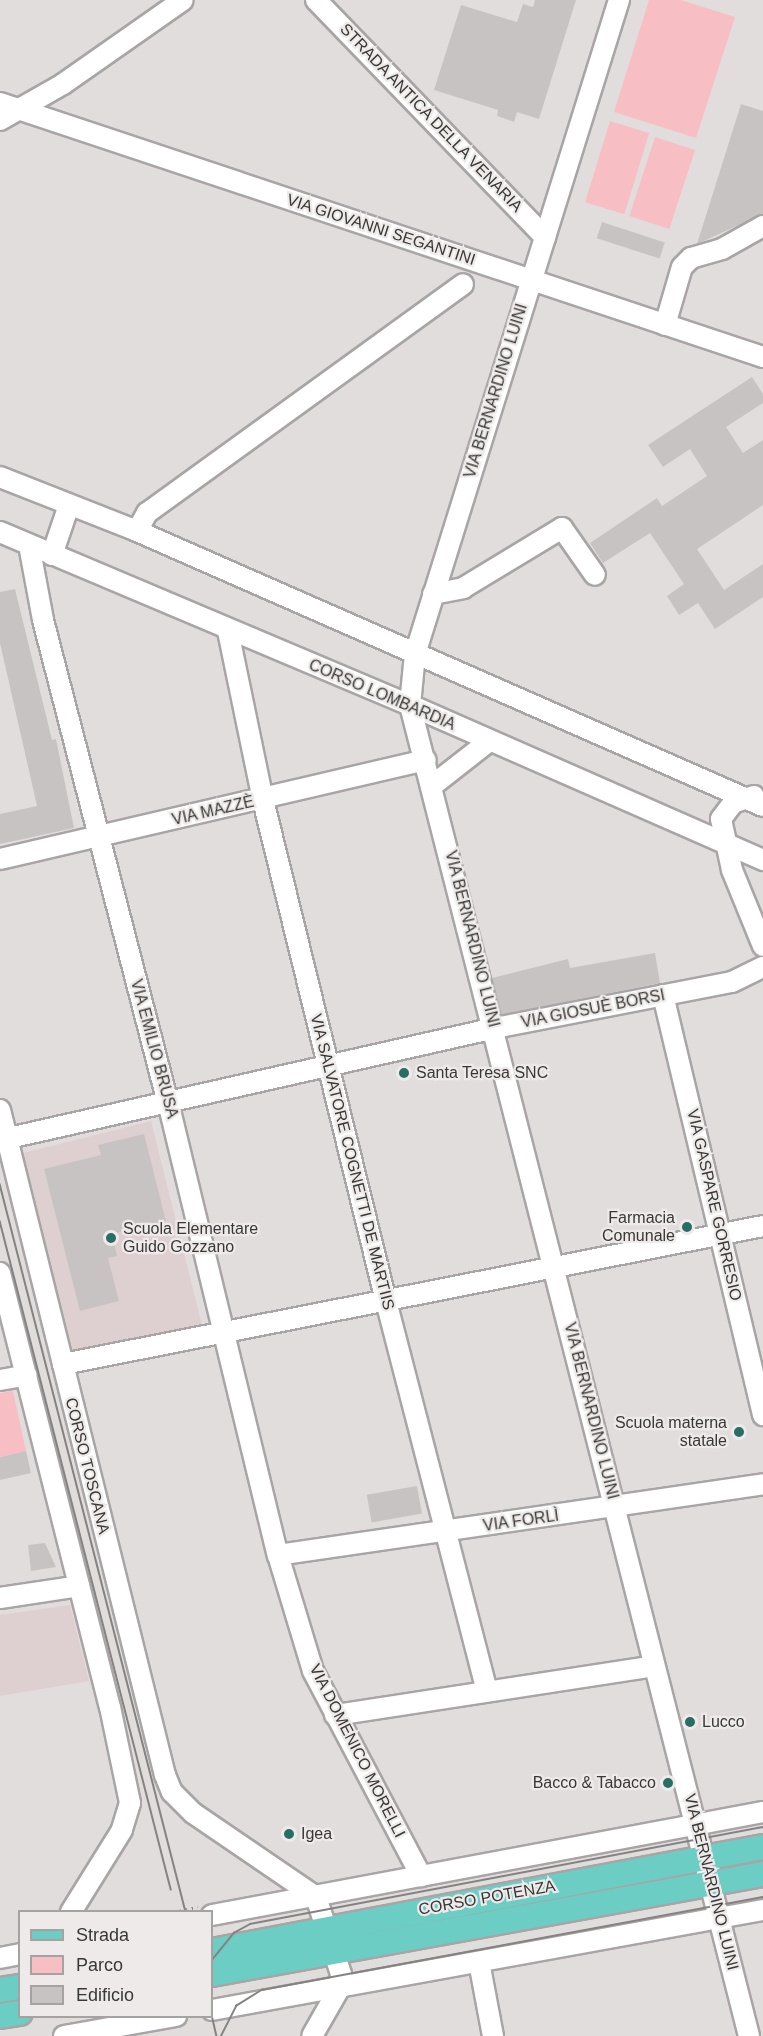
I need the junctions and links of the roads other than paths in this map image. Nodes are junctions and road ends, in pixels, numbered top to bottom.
1 (183, 0) edge
2 (316, 0) edge
3 (619, 0) edge
4 (9, 106) edge
5 (0, 120) edge
6 (763, 226) edge
7 (545, 237) junction
8 (530, 280) junction
9 (464, 284) dead end
10 (665, 325) junction
11 (763, 357) edge
12 (0, 477) edge
13 (69, 505) junction
14 (137, 531) junction
15 (0, 532) edge
16 (29, 545) junction
17 (52, 555) junction
18 (595, 575) dead end
19 (433, 594) junction
20 (228, 631) junction
21 (415, 654) junction
22 (410, 705) junction
23 (488, 742) junction
24 (426, 760) junction
25 (433, 785) junction
26 (757, 799) edge
27 (263, 800) junction
28 (98, 837) junction
29 (724, 842) junction
30 (0, 859) edge
31 (763, 860) edge
32 (763, 946) edge
33 (763, 967) edge
34 (663, 995) junction
35 (495, 1028) junction
36 (329, 1066) junction
37 (168, 1102) junction
38 (0, 1110) edge
39 (4, 1139) edge
40 (763, 1226) edge
41 (721, 1234) junction
42 (556, 1267) junction
43 (0, 1273) edge
44 (386, 1301) junction
45 (224, 1334) junction
46 (63, 1364) junction
47 (27, 1375) junction
48 (0, 1380) edge
49 (763, 1416) edge
50 (763, 1484) edge
51 (615, 1507) junction
52 (448, 1532) junction
53 (278, 1555) junction
54 (79, 1586) junction
55 (0, 1598) edge
56 (654, 1666) junction
57 (487, 1691) junction
58 (335, 1715) junction
59 (763, 1812) edge
60 (698, 1824) junction
61 (763, 1847) edge
62 (706, 1858) junction
63 (763, 1874) edge
64 (421, 1876) junction
65 (712, 1884) junction
66 (316, 1897) junction
67 (72, 1910) edge
68 (763, 1910) edge
69 (213, 1915) edge
70 (720, 1918) junction
71 (328, 1927) junction
72 (213, 1951) edge
73 (18, 1954) edge
74 (336, 1954) junction
75 (0, 1958) edge
76 (479, 1962) junction
77 (213, 1974) edge
78 (18, 1987) edge
79 (340, 1987) junction
80 (0, 1990) edge
81 (213, 2010) edge
82 (18, 2013) edge
83 (0, 2016) edge
84 (64, 2018) edge
85 (165, 2018) edge
86 (70, 2035) edge
87 (312, 2036) edge
88 (493, 2036) edge
89 (749, 2036) edge

1 - 4 street
2 - 7 street, STRADA ANTICA DELLA VENARIA
3 - 7 street, VIA BERNARDINO LUINI
4 - 5 street
4 - 8 street, VIA GIOVANNI SEGANTINI
6 - 10 street
7 - 8 street, VIA BERNARDINO LUINI
8 - 10 street, VIA GIOVANNI SEGANTINI
8 - 19 street, VIA BERNARDINO LUINI
9 - 14 street
10 - 11 street, VIA GIOVANNI SEGANTINI
12 - 13 street
13 - 14 street
13 - 17 street
14 - 21 street
15 - 16 street, CORSO LOMBARDIA
16 - 17 street, CORSO LOMBARDIA
16 - 28 street, VIA EMILIO BRUSA
17 - 20 street, CORSO LOMBARDIA
18 - 19 street
19 - 21 street, VIA BERNARDINO LUINI
20 - 22 street, CORSO LOMBARDIA
20 - 27 street, VIA SALVATORE COGNETTI DE MARTIIS
21 - 22 street, VIA BERNARDINO LUINI
21 - 26 street
22 - 23 street, CORSO LOMBARDIA
22 - 24 street, VIA BERNARDINO LUINI
23 - 25 street
23 - 29 street, CORSO LOMBARDIA
24 - 25 street, VIA BERNARDINO LUINI
24 - 27 street, VIA MAZZÈ
25 - 35 street, VIA BERNARDINO LUINI
26 - 29 street
27 - 28 street, VIA MAZZÈ
27 - 36 street, VIA SALVATORE COGNETTI DE MARTIIS
28 - 30 street, VIA MAZZÈ
28 - 37 street, VIA EMILIO BRUSA
29 - 31 street, CORSO LOMBARDIA
29 - 32 street
33 - 34 street, VIA GIOSUÈ BORSI
34 - 35 street, VIA GIOSUÈ BORSI
34 - 41 street, VIA GASPARE GORRESIO
35 - 36 street, VIA GIOSUÈ BORSI
35 - 42 street, VIA BERNARDINO LUINI
36 - 37 street, VIA GIOSUÈ BORSI
36 - 44 street, VIA SALVATORE COGNETTI DE MARTIIS
37 - 39 street, VIA GIOSUÈ BORSI
37 - 45 street, VIA EMILIO BRUSA
38 - 39 street, CORSO TOSCANA
39 - 46 street, CORSO TOSCANA
40 - 41 street
41 - 42 street
41 - 49 street, VIA GASPARE GORRESIO
42 - 44 street
42 - 51 street, VIA BERNARDINO LUINI
43 - 47 street
44 - 45 street
44 - 52 street, VIA SALVATORE COGNETTI DE MARTIIS
45 - 46 street
45 - 53 street, VIA EMILIO BRUSA
46 - 66 street, CORSO TOSCANA
47 - 48 street
47 - 54 street
50 - 51 street, VIA FORLÌ
51 - 52 street, VIA FORLÌ
51 - 56 street, VIA BERNARDINO LUINI
52 - 53 street, VIA FORLÌ
52 - 57 street, VIA SALVATORE COGNETTI DE MARTIIS
53 - 58 street, VIA DOMENICO MORELLI
54 - 55 street
54 - 67 street
56 - 57 street
56 - 60 street, VIA BERNARDINO LUINI
57 - 58 street
58 - 64 street, VIA DOMENICO MORELLI
59 - 60 street, CORSO POTENZA
60 - 62 street, VIA BERNARDINO LUINI
60 - 64 street, CORSO POTENZA
61 - 62 main road, CORSO POTENZA
62 - 65 street, VIA BERNARDINO LUINI
62 - 71 main road, CORSO POTENZA
63 - 65 main road, CORSO POTENZA
64 - 66 street, CORSO POTENZA
65 - 70 street, VIA BERNARDINO LUINI
65 - 74 main road, CORSO POTENZA
66 - 69 street, CORSO POTENZA
66 - 71 street
68 - 70 street
70 - 76 street
70 - 89 street, VIA BERNARDINO LUINI
71 - 72 main road, CORSO POTENZA
71 - 74 street
73 - 75 street
74 - 77 main road, CORSO POTENZA
74 - 79 street
76 - 79 street
76 - 88 street
78 - 80 main road
79 - 81 street
79 - 87 street
82 - 83 main road
84 - 86 street
85 - 86 street

